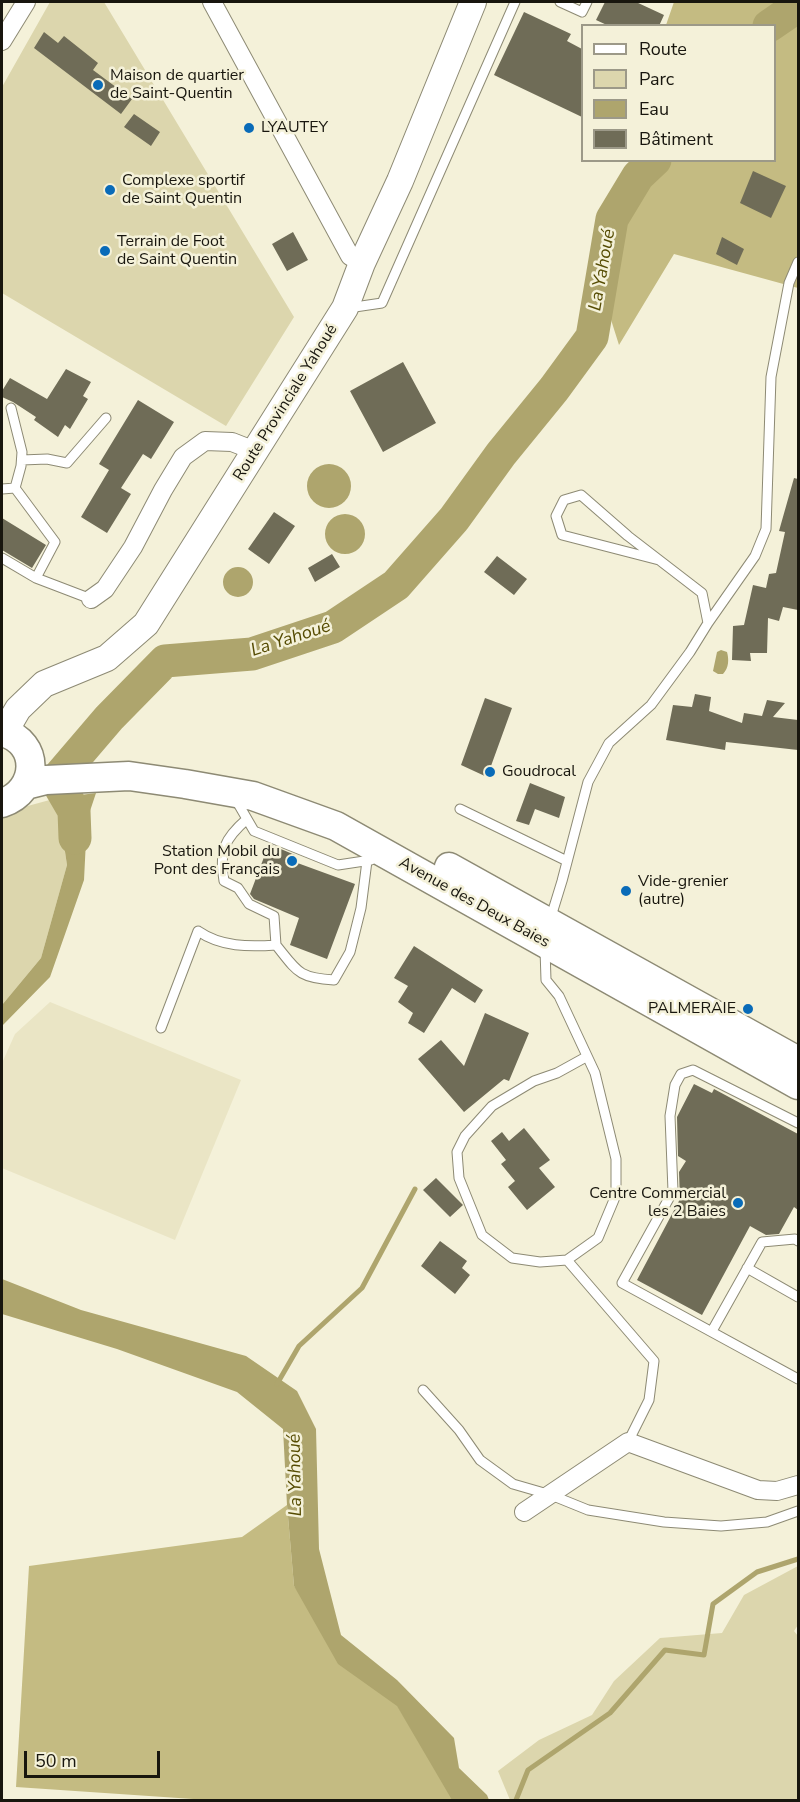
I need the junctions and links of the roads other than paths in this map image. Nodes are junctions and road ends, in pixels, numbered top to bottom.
1 (26, 2) edge
2 (212, 2) edge
3 (473, 2) edge
4 (515, 2) edge
5 (560, 2) edge
6 (587, 2) edge
7 (2, 41) edge
8 (798, 262) edge
9 (362, 263) junction
10 (345, 308) junction
11 (11, 408) dead end
12 (106, 418) dead end
13 (255, 452) junction
14 (22, 460) junction
15 (15, 488) junction
16 (2, 489) edge
17 (2, 558) edge
18 (659, 560) junction
19 (36, 578) junction
20 (91, 599) joint
21 (708, 624) junction
22 (3, 732) edge
23 (132, 769) junction
24 (37, 773) junction
25 (232, 793) junction
26 (2, 803) edge
27 (460, 809) dead end
28 (247, 819) junction
29 (379, 859) junction
30 (567, 861) junction
31 (548, 933) junction
32 (276, 945) junction
33 (161, 1028) dead end
34 (586, 1057) junction
35 (798, 1061) edge
36 (798, 1085) edge
37 (798, 1123) edge
38 (798, 1241) edge
39 (567, 1260) junction
40 (747, 1268) junction
41 (798, 1297) edge
42 (711, 1331) junction
43 (798, 1379) edge
44 (423, 1390) dead end
45 (628, 1442) junction
46 (798, 1485) edge
47 (551, 1495) junction
48 (798, 1511) edge
49 (524, 1512) dead end

1 - 7 street
2 - 9 street
3 - 9 main road, Route Provinciale Yahoué
4 - 10 lane
5 - 6 lane
8 - 21 lane
9 - 10 main road, Route Provinciale Yahoué
10 - 13 main road, Route Provinciale Yahoué
11 - 14 lane
12 - 14 lane
13 - 20 street
13 - 22 main road, Route Provinciale Yahoué
14 - 15 lane
15 - 16 lane
15 - 19 lane
17 - 19 lane
18 - 18 lane
18 - 21 lane
19 - 20 lane
21 - 30 lane
22 - 24 main road
23 - 24 main road
23 - 25 main road, Avenue des Deux Baies
23 - 31 main road, Avenue des Deux Baies
24 - 26 main road
25 - 28 lane
25 - 29 main road, Avenue des Deux Baies
27 - 30 lane
28 - 29 lane
28 - 32 lane
29 - 31 main road, Avenue des Deux Baies
29 - 32 lane
30 - 31 lane
31 - 34 lane
31 - 35 main road, Avenue des Deux Baies
31 - 36 main road, Avenue des Deux Baies
32 - 33 lane
34 - 39 lane
34 - 39 lane
37 - 42 lane
38 - 40 lane
39 - 45 lane
40 - 41 lane
40 - 42 lane
42 - 43 lane
44 - 47 lane
45 - 46 street
45 - 47 street
47 - 48 lane
47 - 49 street

